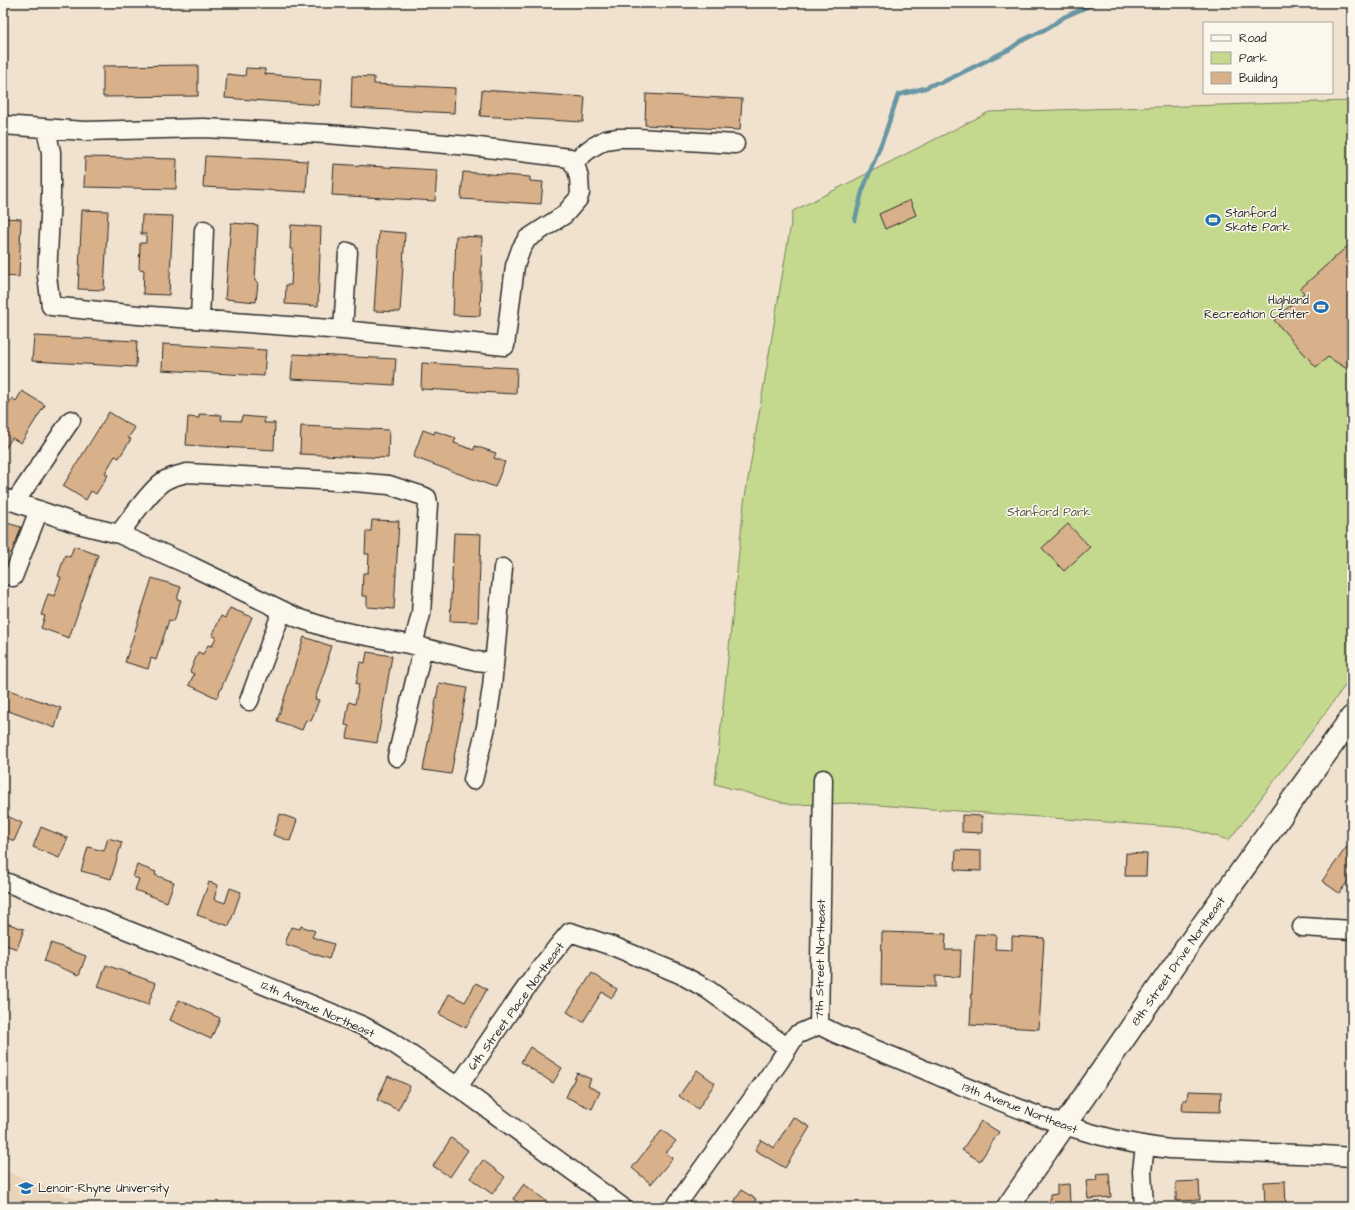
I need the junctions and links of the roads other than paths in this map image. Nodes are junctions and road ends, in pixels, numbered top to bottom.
1 (3, 125) edge
2 (46, 129) junction
3 (735, 144) dead end
4 (572, 162) junction
5 (204, 230) dead end
6 (348, 252) dead end
7 (200, 319) junction
8 (343, 330) junction
9 (71, 420) dead end
10 (9, 500) edge
11 (39, 510) junction
12 (119, 534) junction
13 (503, 568) dead end
14 (13, 577) dead end
15 (282, 611) junction
16 (418, 646) junction
17 (494, 663) junction
18 (249, 701) dead end
19 (1352, 717) edge
20 (397, 757) dead end
21 (823, 779) dead end
22 (473, 780) dead end
23 (3, 881) edge
24 (1302, 927) dead end
25 (1352, 930) edge
26 (819, 1024) junction
27 (788, 1048) junction
28 (458, 1087) junction
29 (1064, 1126) junction
30 (1144, 1146) junction
31 (1352, 1157) edge
32 (622, 1207) edge
33 (675, 1207) edge
34 (1008, 1207) edge
35 (1144, 1207) edge

1 - 2 street
2 - 4 street
2 - 7 street
3 - 4 street
4 - 8 street
5 - 7 street
6 - 8 street
7 - 8 street
9 - 10 street
10 - 11 street
11 - 12 street
11 - 14 street
12 - 15 street
12 - 16 street
13 - 17 street
15 - 16 street
15 - 18 street
16 - 17 street
16 - 20 street
17 - 22 street
19 - 29 main road, 8th Street Drive Northeast
21 - 26 street, 7th Street Northeast
23 - 28 street, 12th Avenue Northeast
24 - 25 street
26 - 27 street, 7th Street Northeast
26 - 29 street, 13th Avenue Northeast
27 - 28 street, 6th Street Place Northeast
27 - 33 street, 7th Street Northeast
28 - 32 street, 12th Avenue Northeast
29 - 30 street, 13th Avenue Northeast
29 - 34 main road, 8th Street Drive Northeast
30 - 31 street, 13th Avenue Northeast
30 - 35 street

